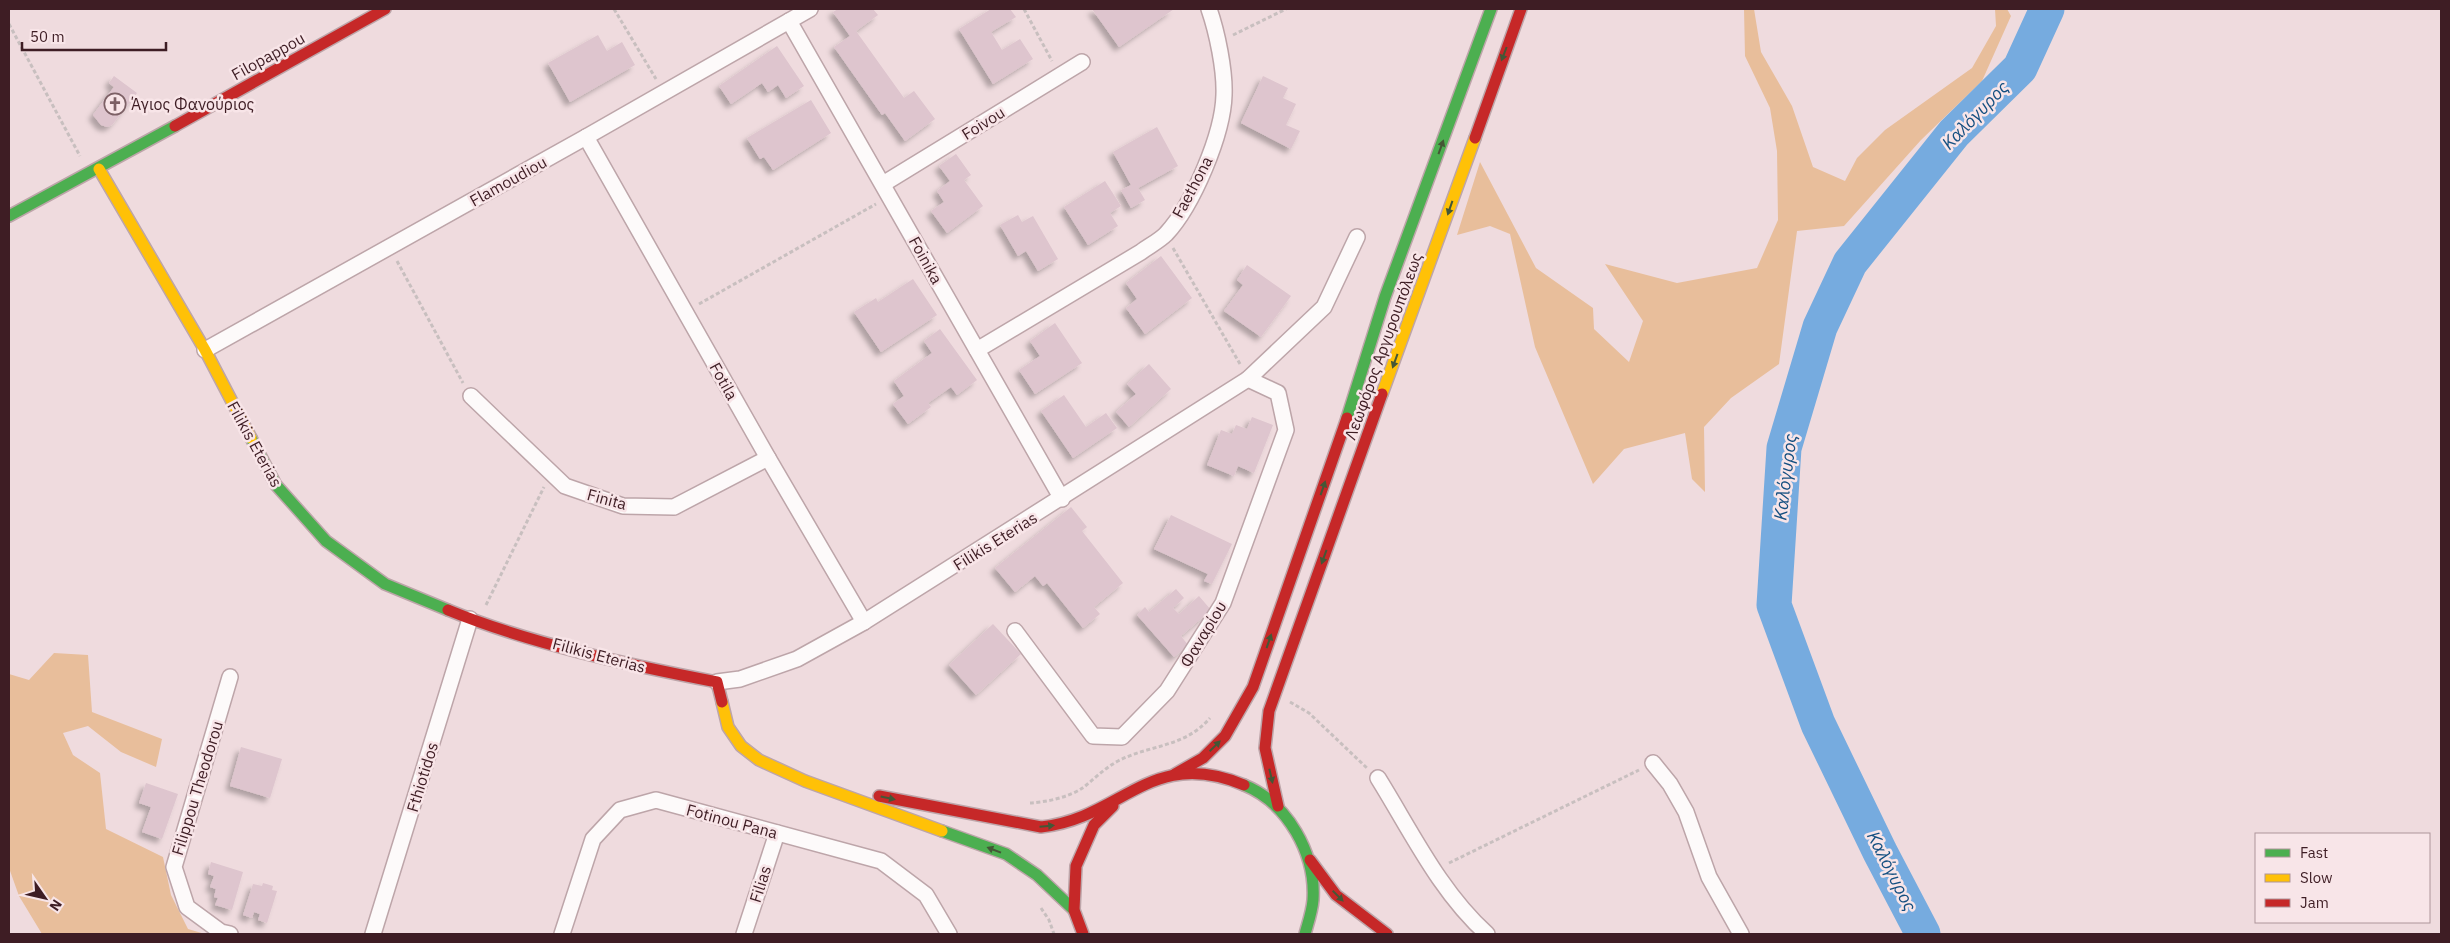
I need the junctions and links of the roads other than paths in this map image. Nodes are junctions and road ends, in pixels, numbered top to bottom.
1 (385, 9) edge
2 (810, 9) edge
3 (1209, 9) edge
4 (1491, 9) edge
5 (1521, 9) edge
6 (789, 21) junction
7 (1082, 62) dead end
8 (586, 137) junction
9 (94, 172) junction
10 (887, 190) junction
11 (9, 216) edge
12 (1357, 237) dead end
13 (205, 350) junction
14 (977, 350) junction
15 (1248, 379) junction
16 (471, 396) road end
17 (768, 458) junction
18 (1062, 499) junction
19 (474, 620) junction
20 (864, 622) junction
21 (1015, 631) dead end
22 (230, 677) dead end
23 (717, 682) junction
24 (1653, 763) road end
25 (1175, 774) junction
26 (1378, 778) road end
27 (805, 782) junction
28 (1126, 793) junction
29 (1278, 806) junction
30 (777, 833) junction
31 (1308, 857) junction
32 (1074, 910) junction
33 (230, 934) edge
34 (373, 934) edge
35 (562, 934) edge
36 (744, 934) edge
37 (948, 934) edge
38 (1083, 934) edge
39 (1305, 934) edge
40 (1387, 934) edge
41 (1486, 934) edge
42 (1741, 934) edge

1 - 9 main road, Filopappou
2 - 6 street, Flamoudiou
3 - 14 street, Faethona
25 -> 4 main road, Λεωφόρος Αργυρουπόλεως
5 -> 29 main road, Λεωφόρος Αργυρουπόλεως
6 - 8 street, Flamoudiou
6 - 10 street, Foinika
7 - 10 street, Foivou
8 - 13 street, Flamoudiou
8 - 17 street, Fotila
9 - 11 main road, Filopappou
9 - 13 main road, Filikis Eterias
10 - 14 street, Foinika
12 - 15 street, Filikis Eterias
13 - 19 main road, Filikis Eterias
14 - 18 street, Foinika
15 - 18 street, Filikis Eterias
15 - 21 street, Φαναρίου
16 - 17 street, Finita
17 - 20 street, Fotila
18 - 20 street, Filikis Eterias
19 - 23 main road, Filikis Eterias
19 - 34 street, Fthiotidos
20 - 23 street, Filikis Eterias
22 - 33 street, Filippou Theodorou
23 - 27 main road
24 - 42 street
25 - 28 main road
25 - 29 main road
26 - 41 street
27 -> 28 main road
32 -> 27 main road
28 - 32 main road
29 - 31 main road
30 - 35 street, Fotinou Pana
30 - 36 street, Filias
30 - 37 street, Fotinou Pana
31 - 39 main road
31 -> 40 main road
32 - 38 main road

